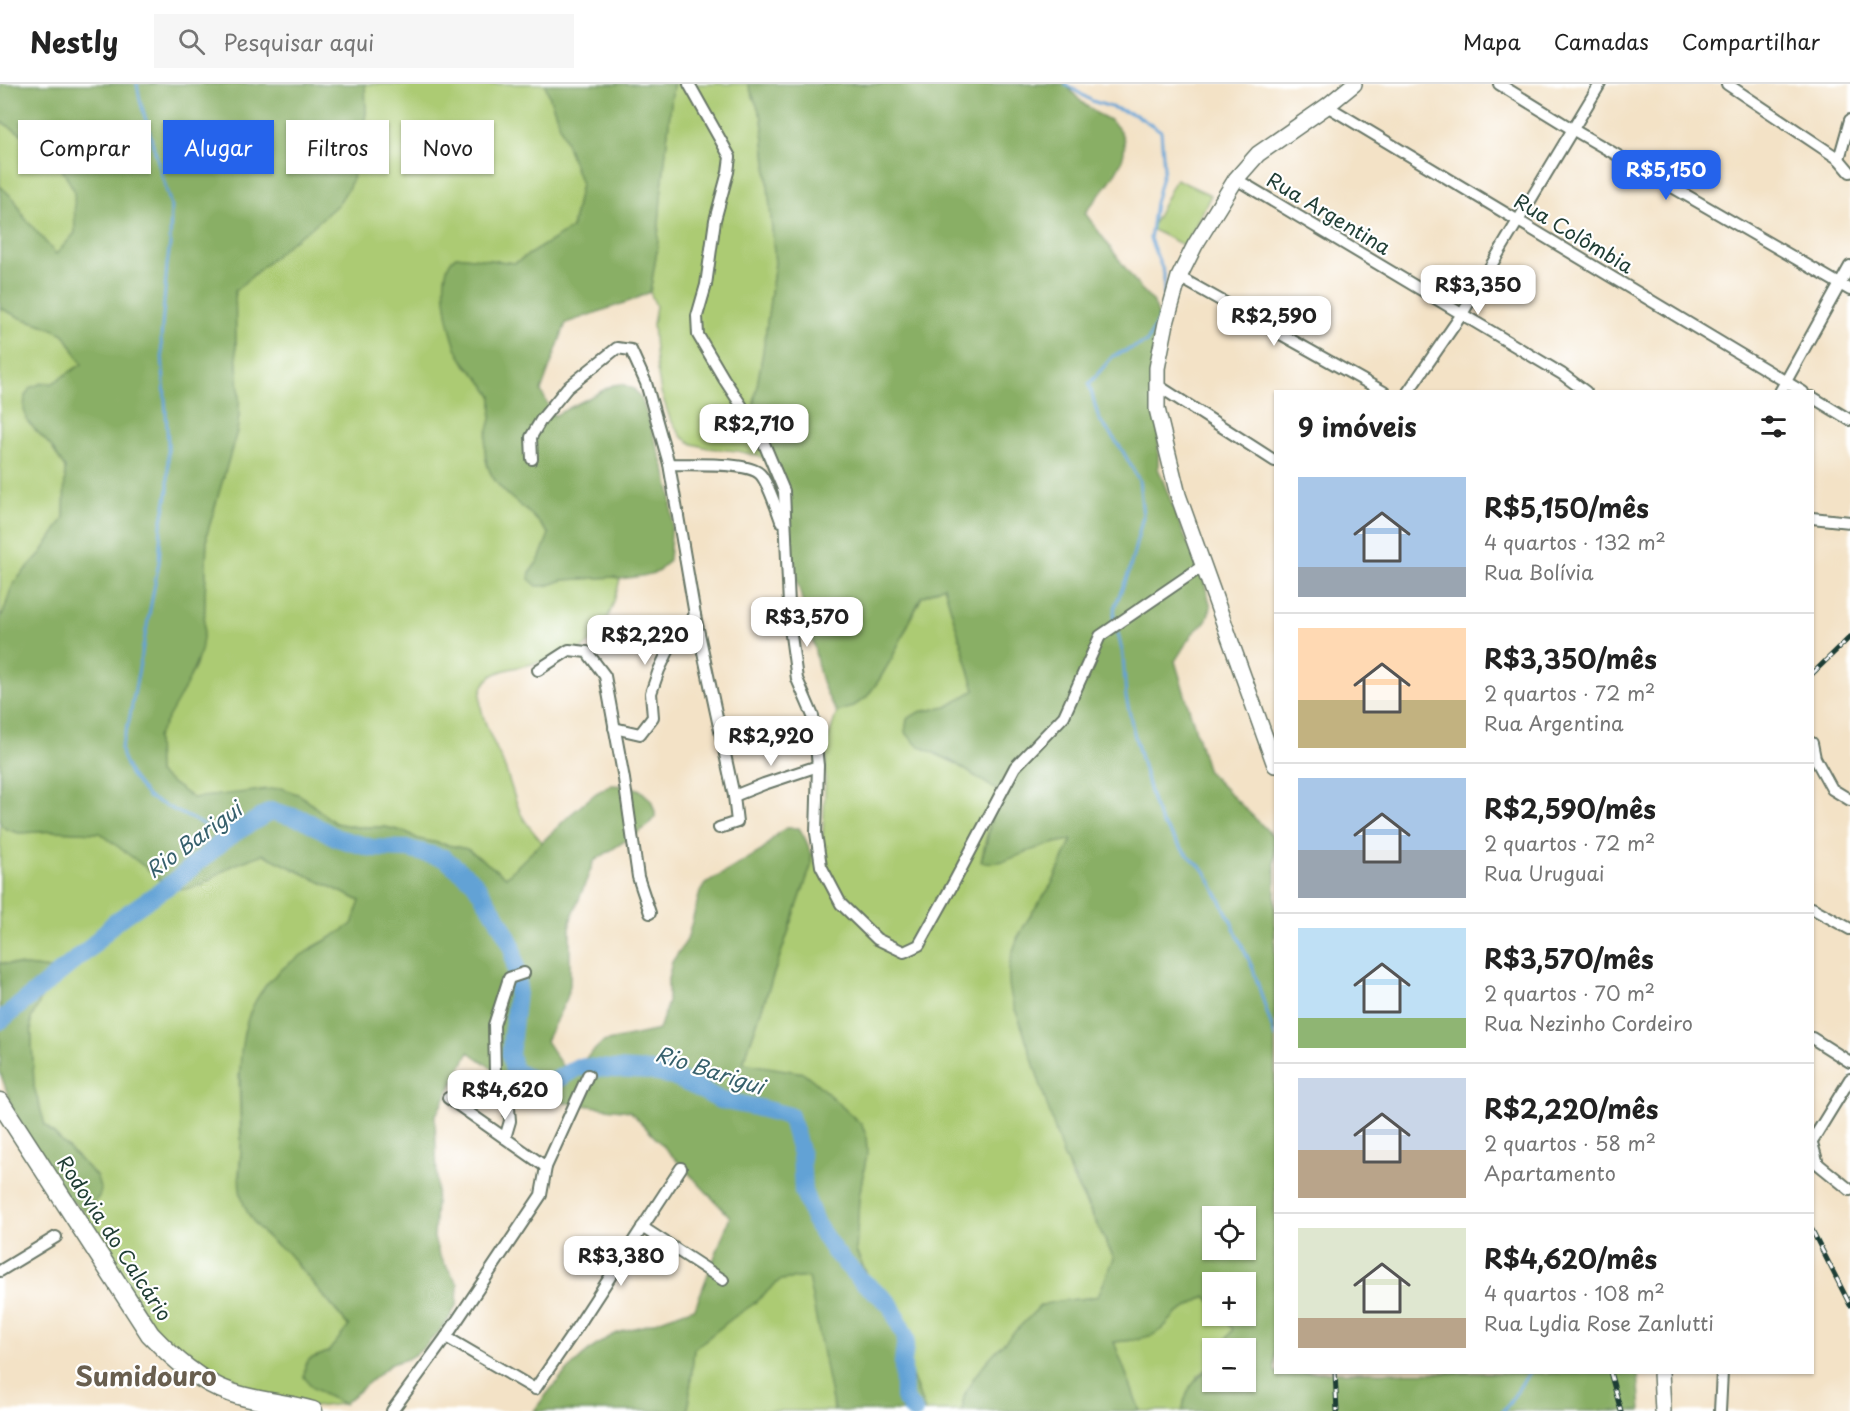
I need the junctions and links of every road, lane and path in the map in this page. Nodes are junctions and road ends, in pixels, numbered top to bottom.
1 (689, 84) edge
2 (1354, 84) edge
3 (1499, 84) edge
4 (1600, 84) edge
5 (1727, 84) edge
6 (1327, 106) junction
7 (1850, 120) edge
8 (1572, 129) junction
9 (1839, 159) junction
10 (1850, 172) edge
11 (1236, 179) junction
12 (1517, 220) junction
13 (1850, 266) edge
14 (1179, 277) junction
15 (1845, 287) edge
16 (1462, 314) junction
17 (1156, 385) junction
18 (1783, 387) edge
19 (1380, 390) edge
20 (1409, 390) edge
21 (1583, 390) edge
22 (1814, 398) edge
23 (1850, 420) edge
24 (532, 459) dead end
25 (1274, 459) edge
26 (669, 464) junction
27 (1814, 518) edge
28 (1850, 522) edge
29 (785, 529) junction
30 (1204, 565) junction
31 (695, 615) junction
32 (538, 670) dead end
33 (614, 728) junction
34 (1814, 753) edge
35 (1274, 762) edge
36 (818, 766) junction
37 (734, 796) junction
38 (1850, 800) edge
39 (719, 828) dead end
40 (1814, 909) edge
41 (650, 913) dead end
42 (1850, 929) edge
43 (524, 973) dead end
44 (1814, 1039) edge
45 (1850, 1062) edge
46 (588, 1075) dead end
47 (1850, 1079) edge
48 (448, 1098) dead end
49 (0, 1102) edge
50 (505, 1138) junction
51 (1814, 1139) edge
52 (1814, 1149) edge
53 (546, 1167) junction
54 (681, 1168) dead end
55 (1850, 1190) edge
56 (642, 1227) junction
57 (56, 1237) dead end
58 (0, 1271) edge
59 (723, 1280) dead end
60 (446, 1337) junction
61 (1661, 1374) edge
62 (1722, 1374) edge
63 (313, 1411) edge
64 (392, 1411) edge
65 (1663, 1411) edge
66 (1720, 1411) edge

1 - 29 street
2 - 6 street
3 - 8 street
4 - 8 street
5 - 9 street
6 - 11 street
6 - 12 street, Rua Colômbia
7 - 9 street
8 - 12 street
8 - 15 street
9 - 10 street
11 - 14 street
11 - 16 street, Rua Argentina
12 - 16 street
12 - 18 street, Rua Colômbia
13 - 15 street
14 - 17 street
14 - 19 street
15 - 18 street
16 - 20 street
16 - 21 street, Rua Argentina
17 - 25 street
17 - 30 street
22 - 23 street
24 - 26 street
26 - 29 street
26 - 31 street
27 - 28 street
29 - 36 street
30 - 35 street
30 - 36 street
31 - 33 street
31 - 37 street
32 - 33 street
33 - 41 street
34 - 38 street
36 - 37 street
37 - 39 street
40 - 42 street
43 - 50 street
44 - 45 street
46 - 53 street
47 - 51 street
48 - 50 street
49 - 63 main road, Rodovia do Calcário
50 - 53 street
52 - 55 street
53 - 60 street
54 - 56 street
56 - 59 street
56 - 60 street
57 - 58 street
60 - 64 street
61 - 65 street
62 - 66 street

